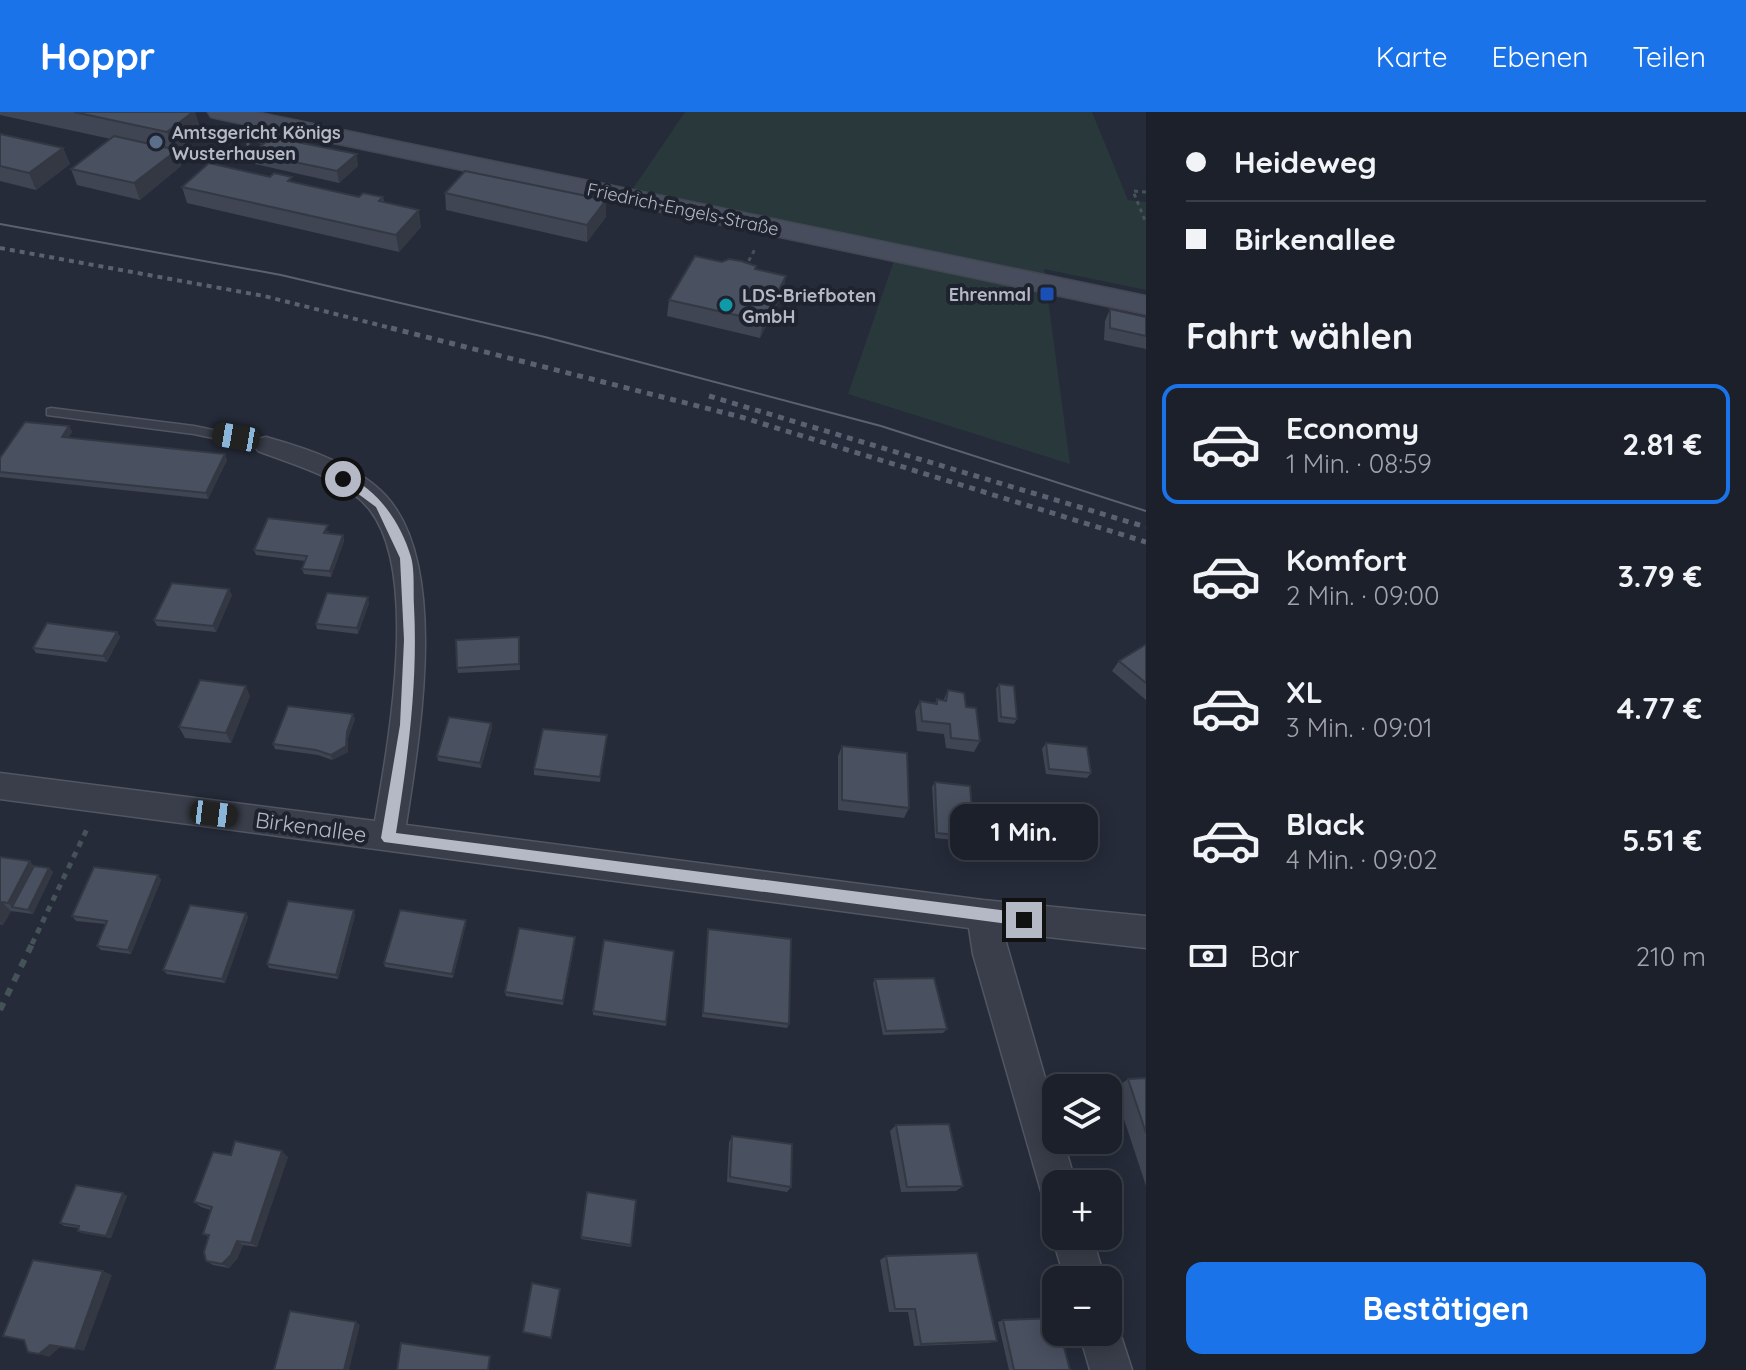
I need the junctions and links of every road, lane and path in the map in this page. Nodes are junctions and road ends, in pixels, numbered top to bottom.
1 (220, 112) edge
2 (1146, 192) edge
3 (1146, 223) edge
4 (759, 241) dead end
5 (740, 276) edge
6 (1146, 305) edge
7 (51, 412) dead end
8 (266, 445) joint
9 (0, 786) edge
10 (101, 799) junction
11 (388, 838) junction
12 (983, 915) junction
13 (1146, 932) edge
14 (0, 1010) edge
15 (1053, 1170) edge
16 (1104, 1346) edge
17 (1111, 1370) edge

1 - 6 main road, Friedrich-Engels-Straße
2 - 3 path
4 - 5 path
7 - 8 lane
8 - 11 street
9 - 10 street, Birkenallee
10 - 11 street, Birkenallee
10 - 14 path
11 - 12 street, Birkenallee
12 - 13 street, Birkenallee
12 - 15 street
16 - 17 street

